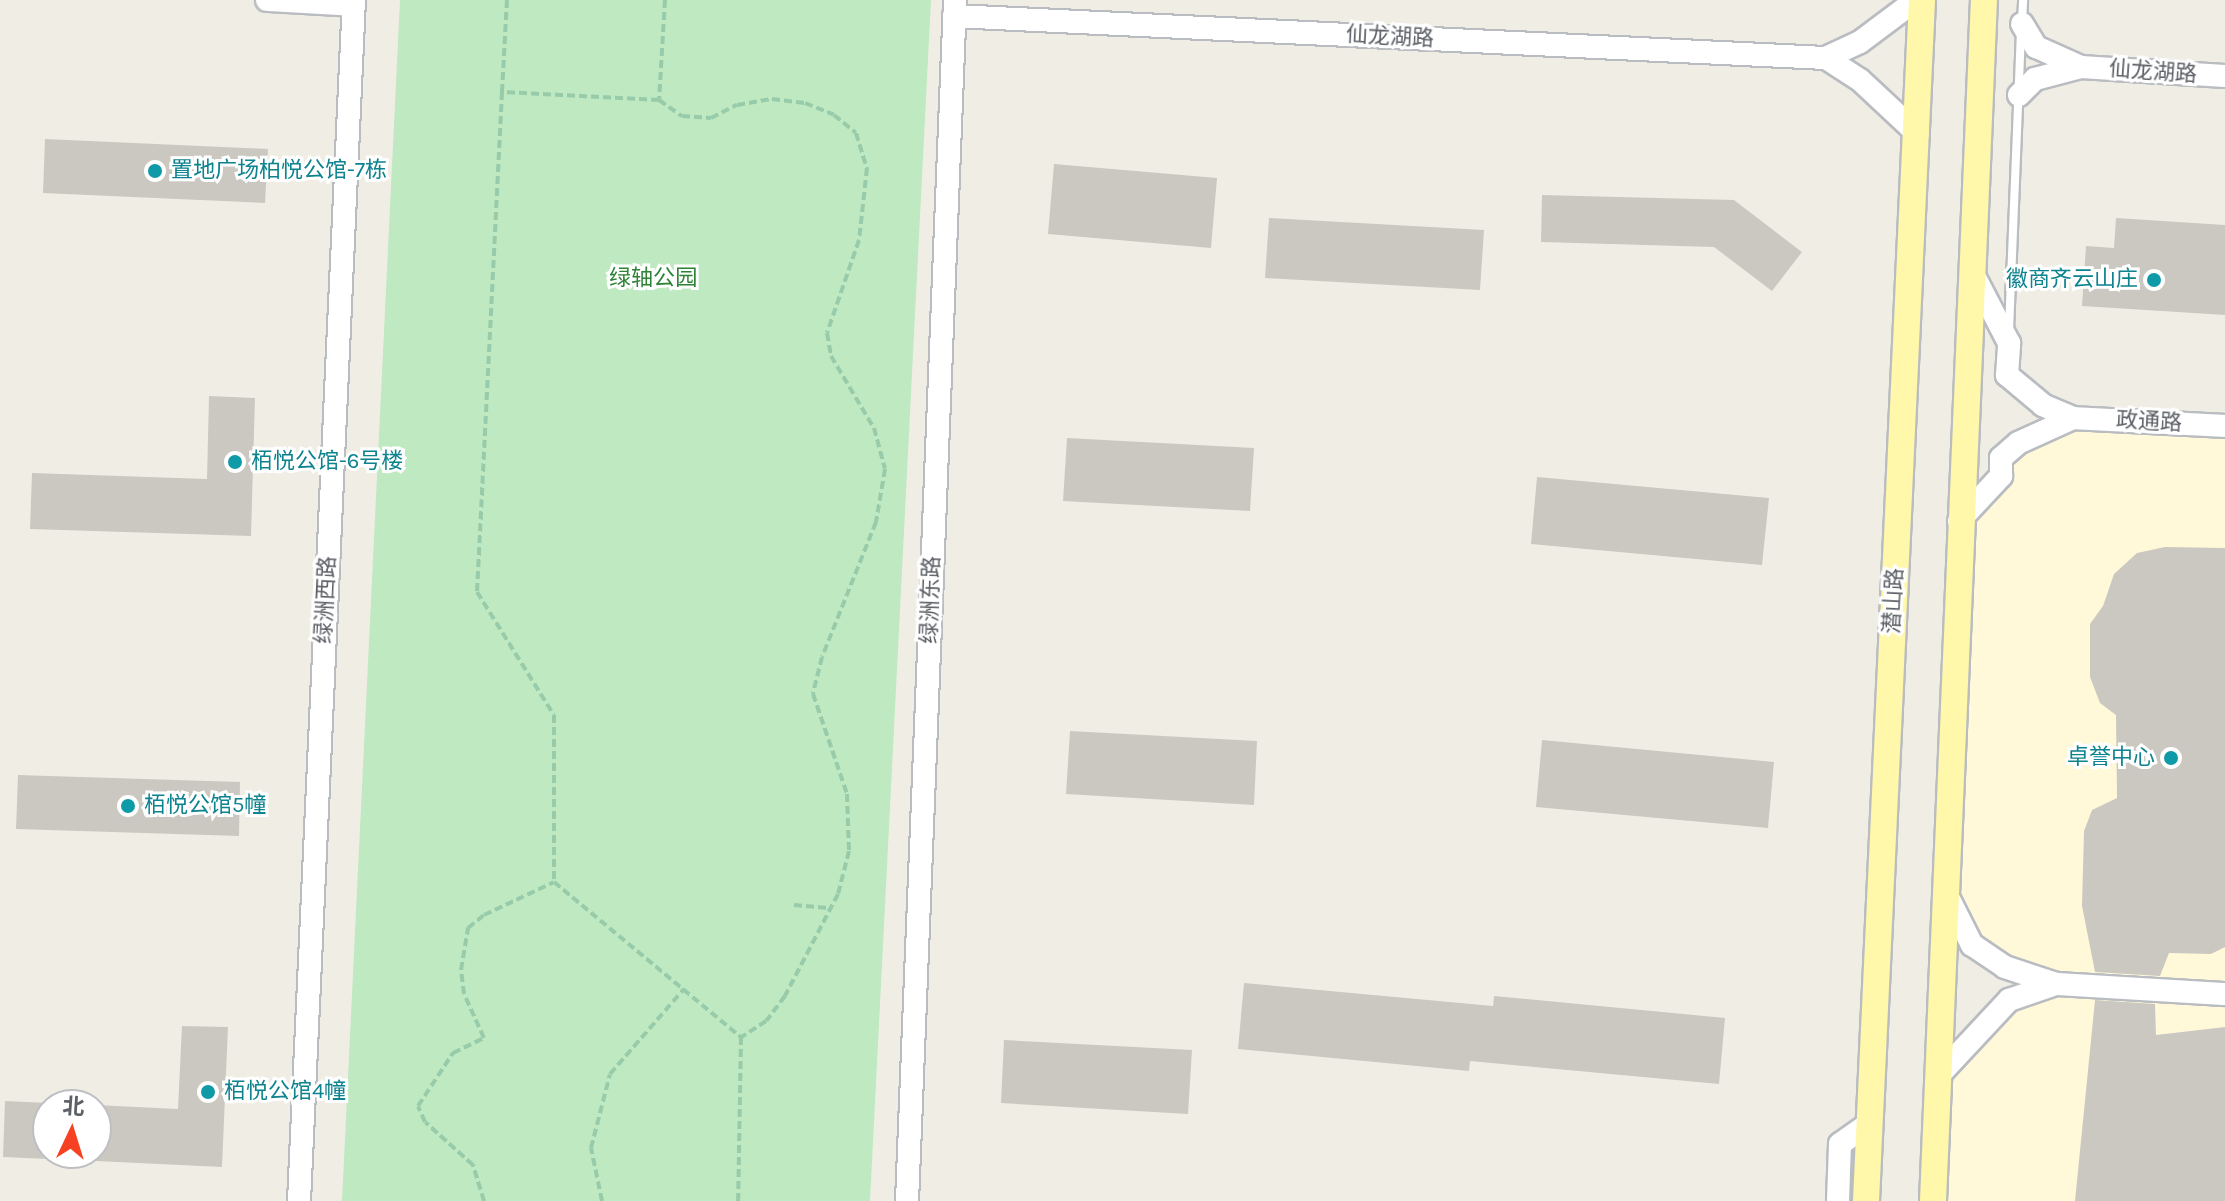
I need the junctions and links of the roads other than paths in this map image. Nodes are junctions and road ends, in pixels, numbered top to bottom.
1 (267, 0) edge
2 (1919, 0) edge
3 (1984, 0) edge
4 (2023, 0) edge
5 (354, 3) edge
6 (954, 8) edge
7 (2022, 24) junction
8 (1826, 58) junction
9 (2081, 67) junction
10 (2225, 76) edge
11 (2019, 95) junction
12 (1918, 134) junction
13 (1971, 270) junction
14 (2009, 343) junction
15 (2073, 418) junction
16 (2225, 426) edge
17 (1959, 521) junction
18 (1945, 891) junction
19 (2056, 984) junction
20 (2225, 994) edge
21 (1939, 1075) junction
22 (1867, 1125) junction
23 (299, 1201) edge
24 (907, 1201) edge
25 (1838, 1201) edge
26 (1866, 1201) edge
27 (1933, 1201) edge

1 - 5 street
2 - 8 street
2 - 12 main road, 潜山路
3 - 13 main road
4 - 7 lane
5 - 23 street, 绿洲西路
6 - 8 street, 仙龙湖路
6 - 24 street, 绿洲东路
7 - 9 street
7 - 11 lane
8 - 12 street
9 - 10 street, 仙龙湖路
9 - 11 street
11 - 14 lane
12 - 22 main road, 潜山路
13 - 14 street
13 - 17 main road
14 - 15 street
15 - 16 street, 政通路
15 - 17 street
17 - 18 main road
18 - 19 street
18 - 21 main road
19 - 20 street
19 - 21 street
21 - 27 main road
22 - 25 street
22 - 26 main road, 潜山路

